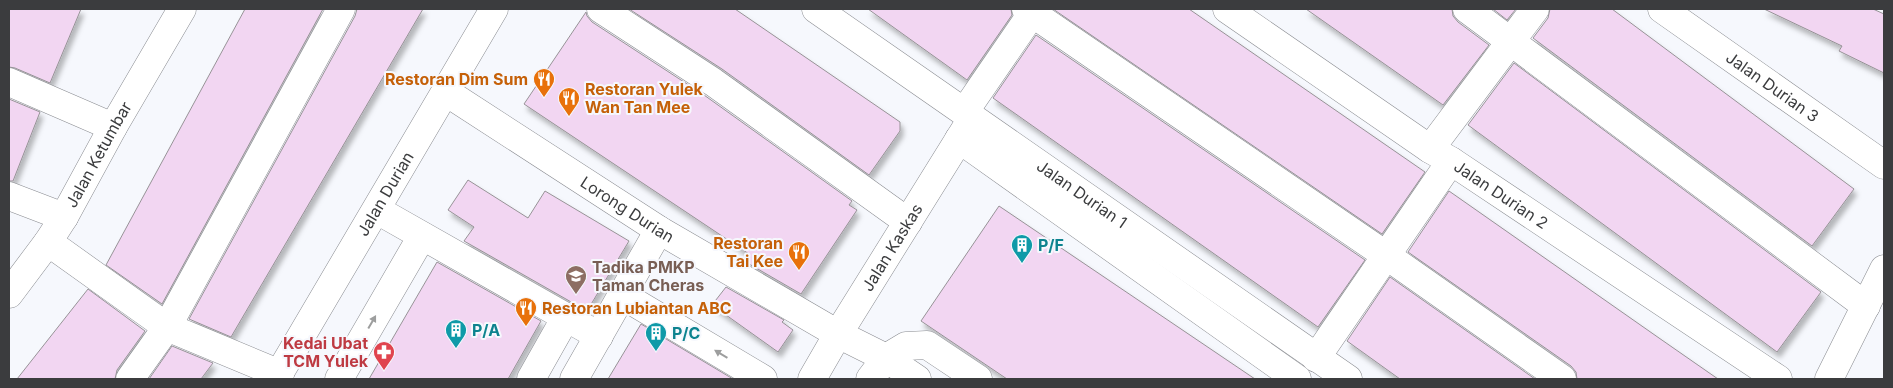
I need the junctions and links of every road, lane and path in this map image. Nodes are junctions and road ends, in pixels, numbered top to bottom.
1 (182, 9) edge
2 (341, 9) edge
3 (494, 9) edge
4 (601, 9) edge
5 (816, 9) edge
6 (1226, 9) edge
7 (1467, 9) edge
8 (1534, 9) edge
9 (1031, 10) edge
10 (1678, 13) edge
11 (1511, 41) junction
12 (9, 82) edge
13 (446, 92) junction
14 (966, 122) junction
15 (114, 127) junction
16 (1440, 155) junction
17 (1884, 165) edge
18 (9, 196) edge
19 (377, 210) junction
20 (64, 217) junction
21 (908, 222) junction
22 (659, 230) junction
23 (422, 236) junction
24 (48, 242) junction
25 (1387, 256) junction
26 (1884, 269) edge
27 (9, 294) edge
28 (622, 295) junction
29 (1866, 306) junction
30 (566, 317) junction
31 (167, 327) junction
32 (838, 334) junction
33 (599, 336) junction
34 (878, 369) edge
35 (1332, 372) edge
36 (278, 377) edge
37 (130, 379) edge
38 (339, 379) edge
39 (530, 379) edge
40 (574, 379) edge
41 (763, 379) edge
42 (812, 379) edge
43 (917, 379) edge
44 (978, 379) edge
45 (1297, 379) edge
46 (1562, 379) edge
47 (1778, 379) edge
48 (1829, 379) edge

1 - 15 street, Jalan Ketumbar
2 - 31 street
3 - 13 street, Jalan Durian
4 - 21 street
5 - 14 street, Jalan Durian 1
6 - 16 street, Jalan Durian 2
7 - 11 street
8 - 11 street
9 - 14 street, Jalan Kaskas
9 - 25 street
10 - 17 street, Jalan Durian 3
11 - 16 street
11 - 29 street
12 - 15 street
13 - 19 street, Jalan Durian
13 - 22 street, Lorong Durian
14 - 21 street, Jalan Kaskas
14 - 35 street, Jalan Durian 1
14 - 45 street
15 - 20 street, Jalan Ketumbar
16 - 25 street
16 - 47 street, Jalan Durian 2
18 - 20 street
19 - 23 street
19 - 36 street, Jalan Durian
20 - 24 street, Jalan Ketumbar
21 - 32 street, Jalan Kaskas
22 - 28 street
22 - 32 street, Lorong Durian
23 - 30 street
38 -> 23 street
24 - 27 street, Jalan Ketumbar
24 - 31 street
25 - 35 street
25 - 46 street
26 - 29 street
28 - 33 street
41 -> 28 street
29 - 48 street
30 - 33 street
30 - 39 street
31 - 36 street
31 - 37 street
32 - 34 street, Lorong Durian
32 - 42 street, Jalan Kaskas
33 - 40 street
34 - 43 street, Lorong Durian
34 - 44 street

